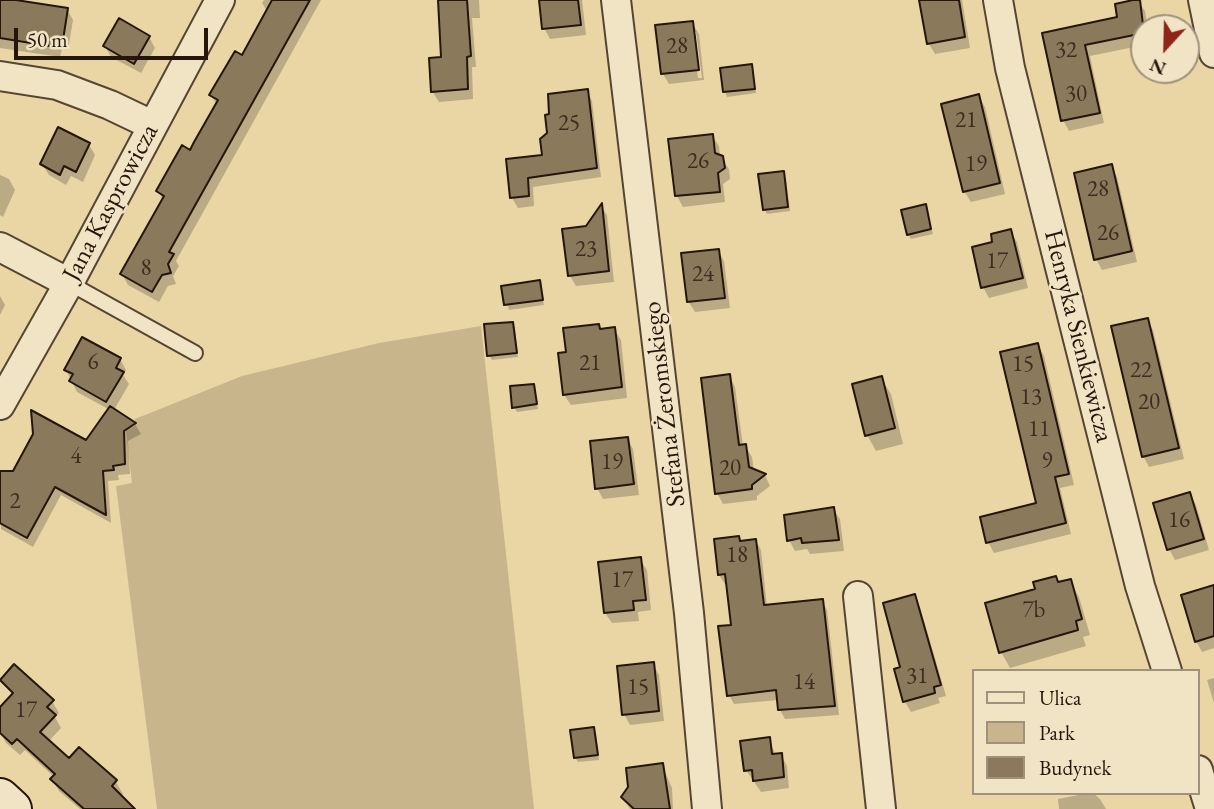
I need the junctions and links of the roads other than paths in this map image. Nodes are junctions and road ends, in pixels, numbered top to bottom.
1 (220, 0) edge
2 (616, 0) edge
3 (998, 0) edge
4 (1203, 0) edge
5 (1214, 53) edge
6 (0, 76) edge
7 (152, 125) junction
8 (0, 247) edge
9 (69, 283) junction
10 (195, 353) dead end
11 (0, 405) edge
12 (858, 596) dead end
13 (1166, 669) edge
14 (1200, 776) edge
15 (0, 798) edge
16 (12, 809) edge
17 (707, 809) edge
18 (881, 809) edge
19 (1210, 809) edge

1 - 7 street, Jana Kasprowicza
2 - 17 street, Stefana Żeromskiego
3 - 13 street, Henryka Sienkiewicza
4 - 5 street
6 - 7 street
7 - 9 street, Jana Kasprowicza
8 - 9 street
9 - 10 lane
9 - 11 street, Jana Kasprowicza
12 - 18 street
14 - 19 street
15 - 16 street

